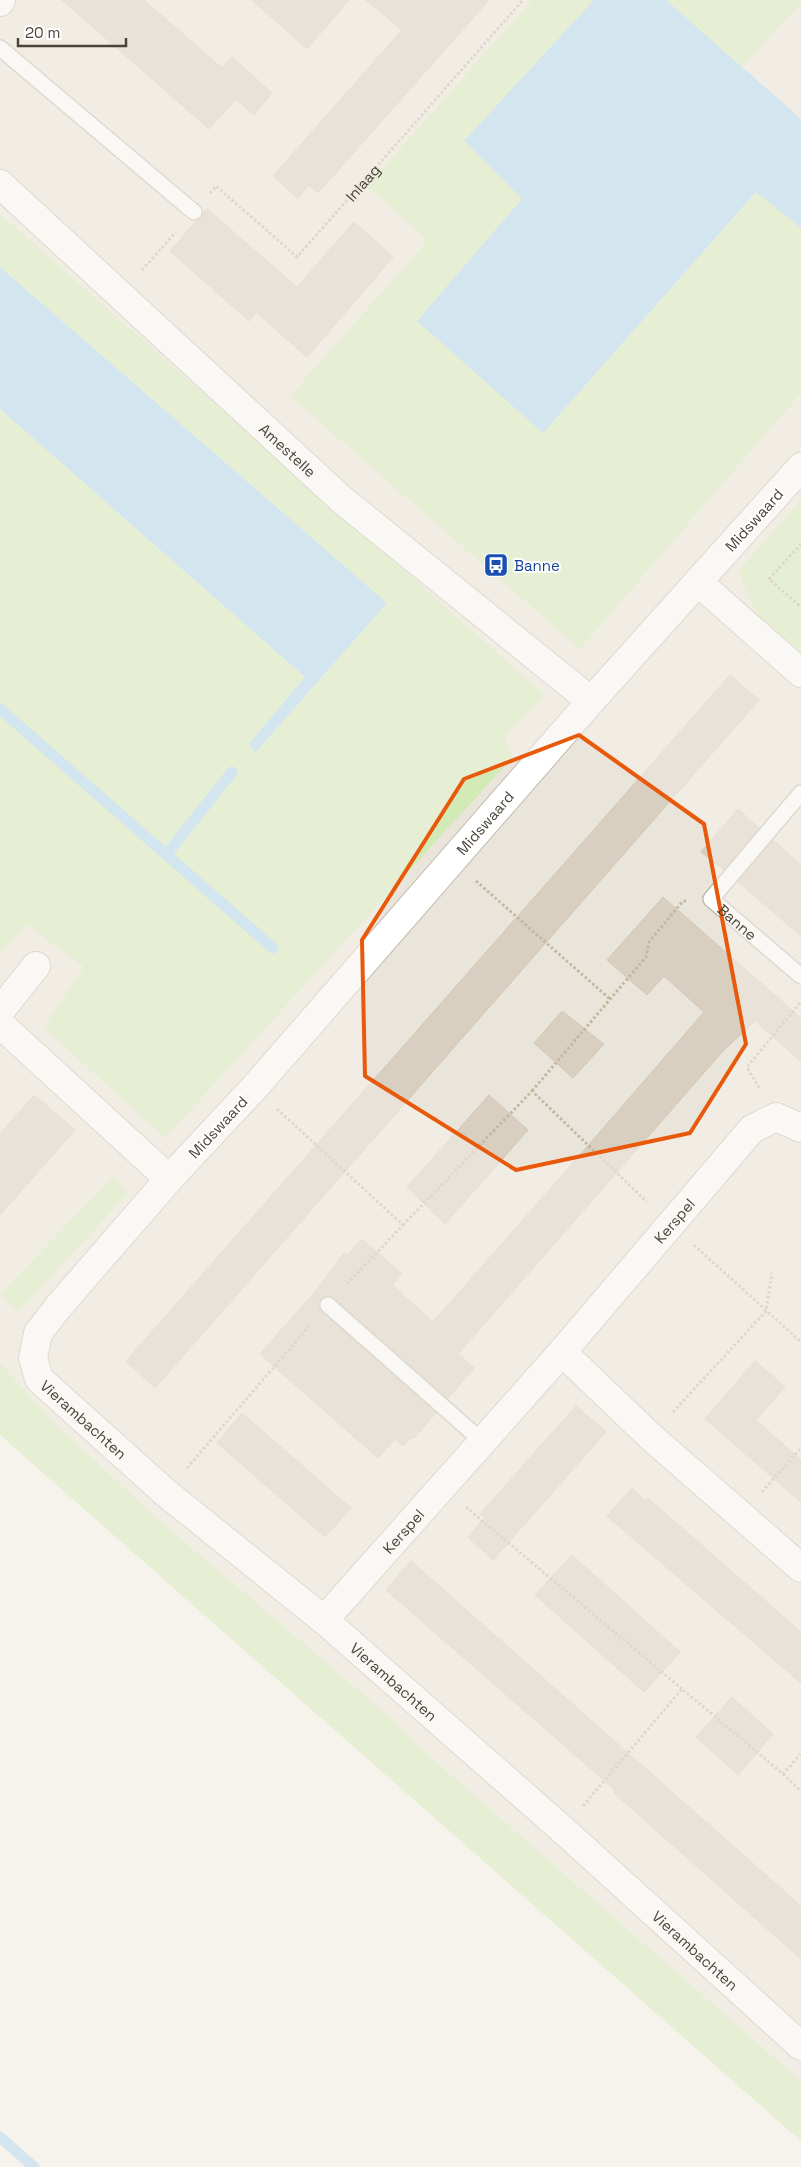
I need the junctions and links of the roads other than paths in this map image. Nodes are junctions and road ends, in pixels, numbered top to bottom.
1 (0, 48) edge
2 (0, 184) edge
3 (194, 212) road end
4 (801, 467) edge
5 (698, 582) junction
6 (801, 672) edge
7 (591, 701) junction
8 (801, 792) edge
9 (36, 966) dead end
10 (801, 976) edge
11 (0, 1011) edge
12 (0, 1024) edge
13 (801, 1128) edge
14 (169, 1178) junction
15 (328, 1305) road end
16 (58, 1306) joint
17 (562, 1352) junction
18 (483, 1442) junction
19 (801, 1568) edge
20 (324, 1620) junction
21 (801, 2046) edge

1 - 3 lane
2 - 7 street, Amestelle
4 - 5 street, Midswaard
5 - 6 street
5 - 7 street, Midswaard
7 - 14 street, Midswaard
8 - 10 lane, Banne
9 - 11 street
12 - 14 street
13 - 17 street, Kerspel
14 - 16 street, Midswaard
15 - 18 lane
16 - 20 street, Vierambachten
17 - 18 street, Kerspel
17 - 19 street
18 - 20 street, Kerspel
20 - 21 street, Vierambachten

